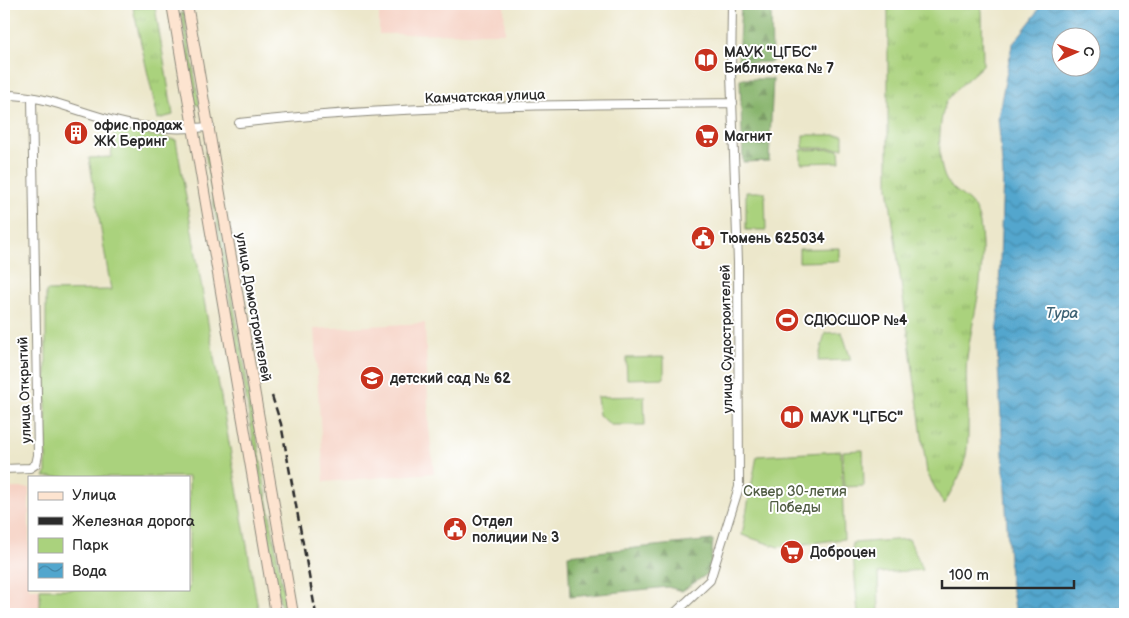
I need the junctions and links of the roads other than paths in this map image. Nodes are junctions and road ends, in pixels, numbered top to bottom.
1 (172, 4) edge
2 (187, 4) edge
3 (732, 4) edge
4 (4, 95) edge
5 (32, 98) junction
6 (733, 103) junction
7 (239, 123) dead end
8 (210, 127) junction
9 (193, 129) junction
10 (4, 469) edge
11 (276, 614) edge
12 (293, 614) edge
13 (674, 614) edge

1 - 9 main road
2 - 8 main road, улица Домостроителей
3 - 6 street, улица Судостроителей
4 - 5 street
5 - 9 street
5 - 10 street, улица Открытий
6 - 7 street, Камчатская улица
6 - 13 street, улица Судостроителей
8 - 9 street
8 - 12 main road, улица Домостроителей
9 - 11 main road

